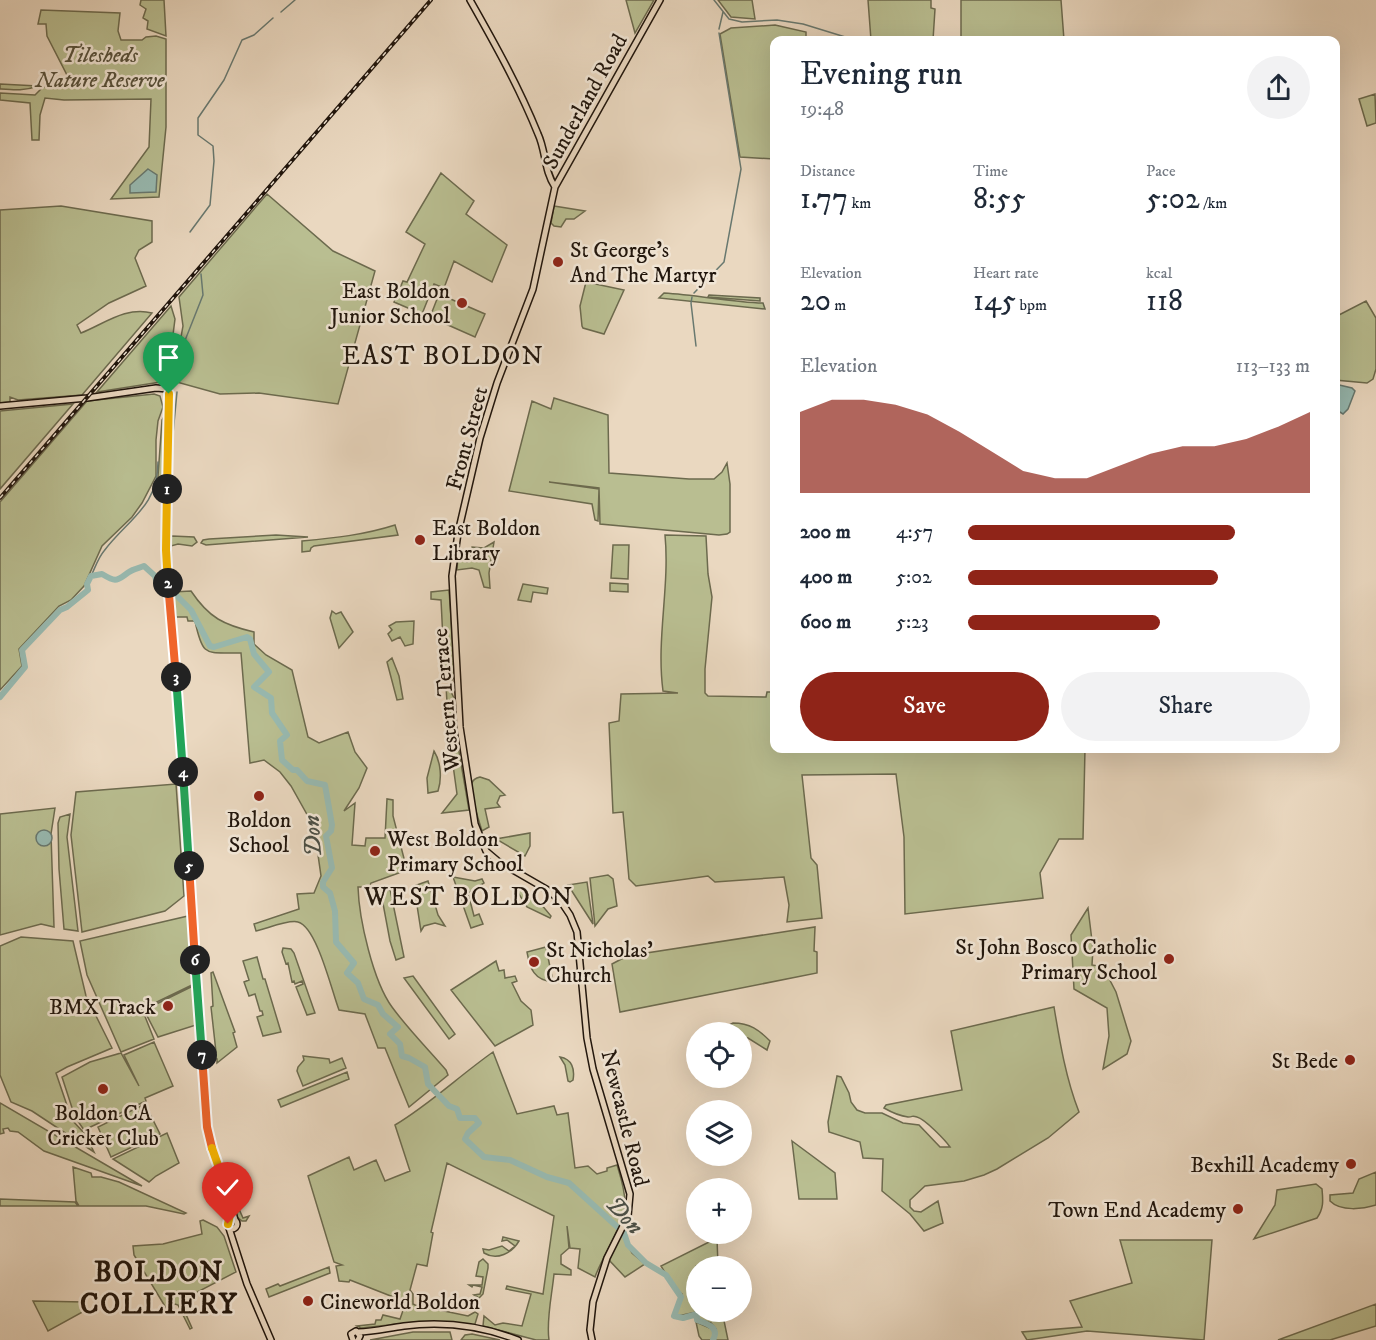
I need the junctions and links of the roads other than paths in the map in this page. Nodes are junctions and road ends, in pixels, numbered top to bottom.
1 (470, 0) edge
2 (660, 0) edge
3 (555, 186) junction
4 (0, 406) edge
5 (459, 527) joint
6 (498, 862) joint
7 (368, 1332) junction
8 (355, 1338) edge
9 (590, 1338) edge
10 (271, 1340) edge
11 (346, 1340) edge
12 (518, 1340) edge

1 - 3 main road
2 - 3 main road, Sunderland Road
3 - 5 main road, Front Street
4 - 10 main road
5 - 6 main road, Western Terrace
6 - 9 main road, Newcastle Road
7 - 8 main road
7 - 8 main road
7 - 12 main road
8 - 11 main road

